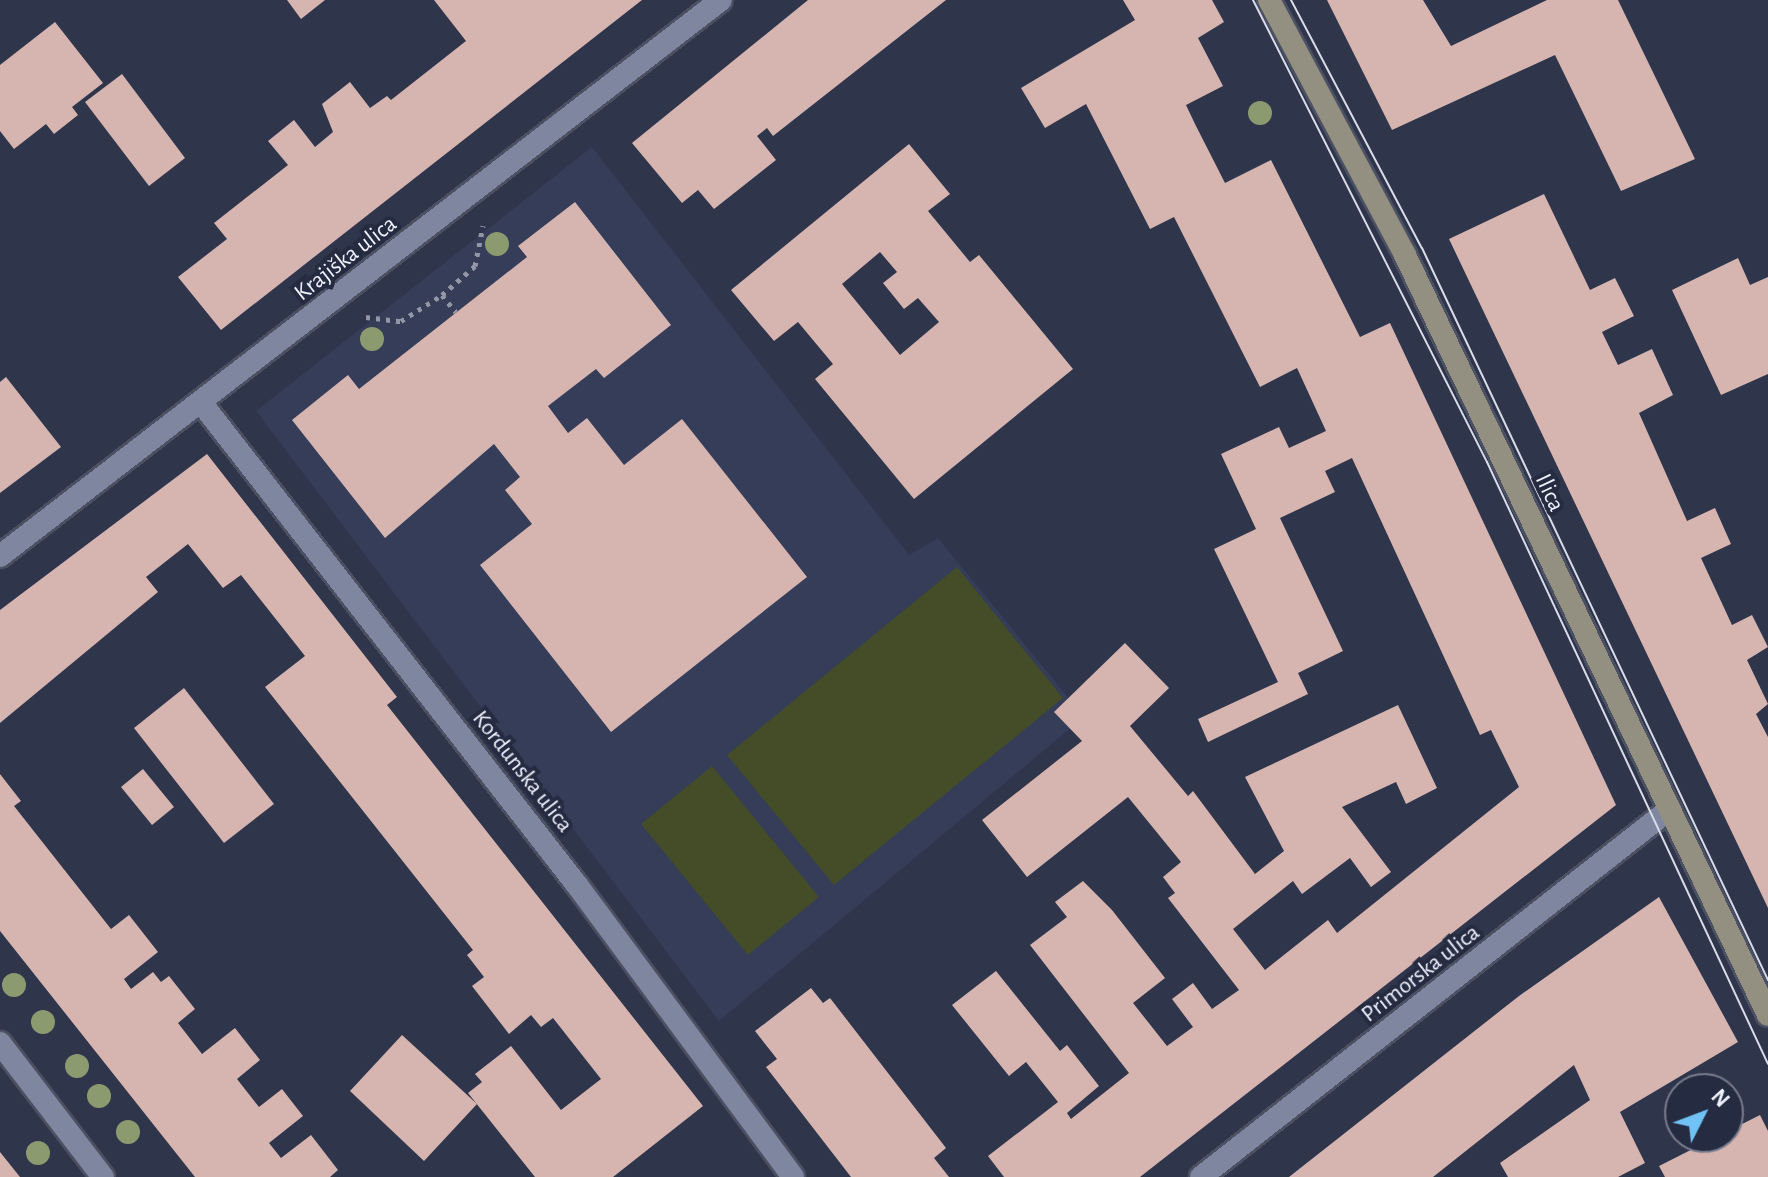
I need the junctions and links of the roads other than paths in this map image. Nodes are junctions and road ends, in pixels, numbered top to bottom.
1 (721, 0) edge
2 (1269, 0) edge
3 (203, 405) junction
4 (0, 556) edge
5 (1670, 809) junction
6 (1768, 1015) edge
7 (0, 1043) edge
8 (103, 1177) edge
9 (793, 1177) edge
10 (1201, 1177) edge

1 - 3 street, Krajiška ulica
2 - 5 main road, Ilica
3 - 4 street, Krajiška ulica
3 - 9 street, Kordunska ulica
5 - 6 main road, Ilica
5 - 10 street, Primorska ulica
7 - 8 street

